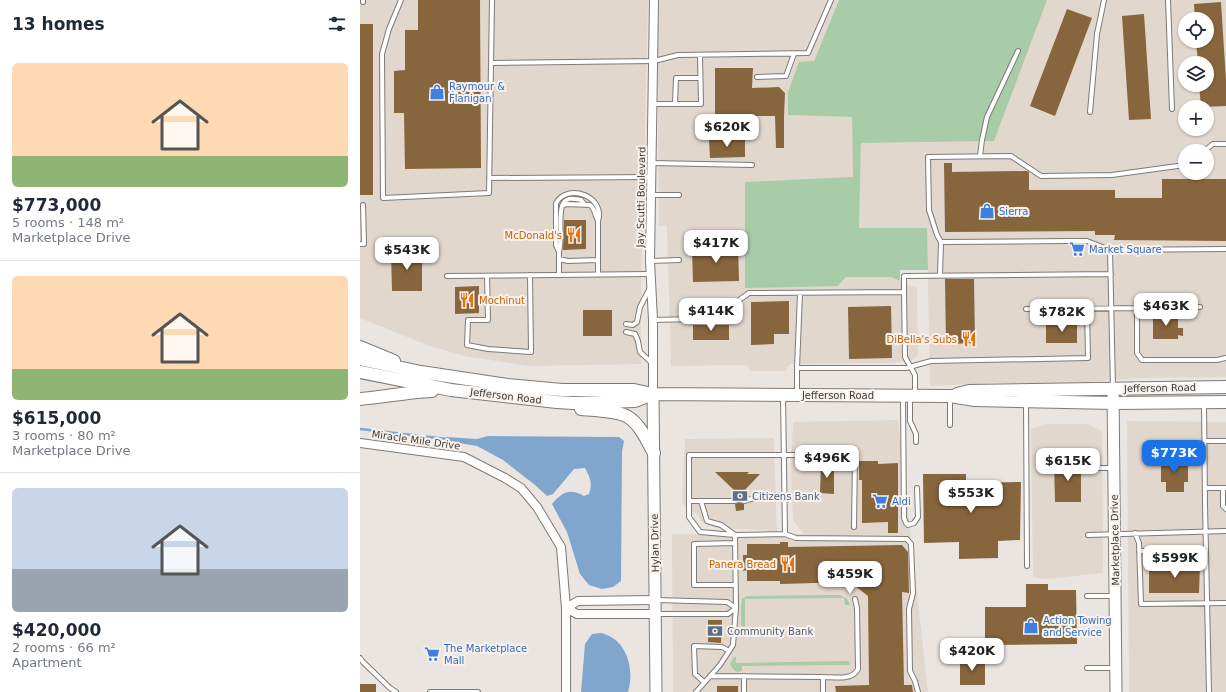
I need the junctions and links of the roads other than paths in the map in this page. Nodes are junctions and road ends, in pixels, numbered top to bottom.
1 (400, 0) edge
2 (492, 0) edge
3 (654, 0) edge
4 (831, 0) edge
5 (1104, 0) edge
6 (1168, 0) edge
7 (1018, 51) dead end
8 (794, 54) junction
9 (700, 55) junction
10 (654, 61) junction
11 (492, 63) junction
12 (757, 77) dead end
13 (700, 78) junction
14 (653, 104) junction
15 (675, 104) junction
16 (1172, 109) dead end
17 (1090, 112) dead end
18 (1214, 144) edge
19 (1226, 144) edge
20 (980, 156) junction
21 (652, 163) junction
22 (752, 165) dead end
23 (1178, 167) edge
24 (652, 176) junction
25 (489, 178) junction
26 (651, 195) junction
27 (679, 195) dead end
28 (363, 205) dead end
29 (598, 221) junction
30 (941, 242) junction
31 (360, 244) edge
32 (1226, 249) edge
33 (1110, 250) junction
34 (559, 252) junction
35 (559, 259) junction
36 (598, 260) junction
37 (679, 260) dead end
38 (650, 261) junction
39 (650, 274) junction
40 (1111, 274) junction
41 (530, 275) junction
42 (559, 275) junction
43 (598, 275) junction
44 (940, 275) junction
45 (447, 276) dead end
46 (487, 276) junction
47 (651, 286) junction
48 (904, 292) junction
49 (800, 293) junction
50 (1200, 307) dead end
51 (1137, 308) junction
52 (1026, 309) dead end
53 (1087, 309) junction
54 (1111, 309) junction
55 (654, 320) junction
56 (626, 324) dead end
57 (626, 332) dead end
58 (360, 347) edge
59 (1226, 358) edge
60 (360, 360) edge
61 (653, 365) junction
62 (911, 367) junction
63 (797, 368) junction
64 (360, 372) edge
65 (421, 372) junction
66 (1226, 387) edge
67 (1113, 389) junction
68 (451, 390) junction
69 (653, 394) junction
70 (783, 395) junction
71 (797, 395) junction
72 (910, 395) junction
73 (950, 396) junction
74 (360, 398) edge
75 (1026, 401) junction
76 (557, 402) junction
77 (1204, 402) junction
78 (1226, 402) edge
79 (1114, 403) junction
80 (950, 425) dead end
81 (1205, 441) junction
82 (1226, 441) edge
83 (916, 442) dead end
84 (360, 443) edge
85 (654, 453) junction
86 (784, 454) junction
87 (1087, 468) dead end
88 (1114, 468) junction
89 (917, 488) dead end
90 (1204, 488) junction
91 (1224, 488) edge
92 (785, 495) junction
93 (689, 501) junction
94 (700, 501) junction
95 (735, 501) dead end
96 (744, 501) dead end
97 (1226, 509) edge
98 (854, 527) dead end
99 (1226, 531) edge
100 (1205, 532) junction
101 (1135, 533) junction
102 (785, 534) junction
103 (1115, 534) junction
104 (735, 535) junction
105 (1088, 535) dead end
106 (735, 543) junction
107 (1206, 550) junction
108 (1139, 551) junction
109 (1027, 566) dead end
110 (735, 585) junction
111 (1087, 596) dead end
112 (1115, 596) junction
113 (855, 599) dead end
114 (655, 600) junction
115 (1208, 603) junction
116 (1226, 603) edge
117 (566, 608) junction
118 (736, 608) junction
119 (655, 614) junction
120 (730, 650) junction
121 (360, 658) edge
122 (1087, 668) dead end
123 (1116, 668) junction
124 (710, 676) junction
125 (744, 676) junction
126 (823, 677) junction
127 (704, 682) junction
128 (396, 692) edge
129 (430, 692) edge
130 (478, 692) edge
131 (566, 692) edge
132 (656, 692) edge
133 (696, 692) edge
134 (744, 692) edge
135 (823, 692) edge
136 (918, 692) edge
137 (1116, 692) edge
138 (1209, 692) edge

1 - 25 lane
2 - 11 lane
3 - 10 street, Jay Scutti Boulevard
4 - 8 lane
5 - 17 lane
6 - 16 lane
7 - 20 lane
8 - 9 lane
8 - 12 lane
9 - 10 lane
9 - 13 lane
10 - 11 lane
10 - 14 street, Jay Scutti Boulevard
11 - 25 lane
13 - 15 lane
13 - 15 lane
14 - 15 lane
14 - 21 street, Jay Scutti Boulevard
18 - 19 lane
20 - 23 lane
20 - 30 lane
21 - 22 lane
21 - 24 street, Jay Scutti Boulevard
24 - 25 lane
24 - 26 street, Jay Scutti Boulevard
26 - 27 lane
26 - 38 street, Jay Scutti Boulevard
28 - 31 lane
29 - 34 lane
29 - 34 lane
29 - 36 lane
30 - 33 lane
30 - 44 lane
32 - 33 lane
33 - 40 lane
34 - 35 lane
35 - 36 lane
35 - 42 lane
36 - 43 lane
37 - 38 lane
38 - 39 street, Jay Scutti Boulevard
39 - 43 lane
39 - 47 street, Jay Scutti Boulevard
40 - 44 lane
40 - 54 lane
41 - 42 lane
41 - 46 lane
41 - 46 lane
42 - 43 lane
44 - 48 lane
45 - 46 lane
47 - 55 street, Jay Scutti Boulevard
47 - 56 lane
48 - 49 lane
48 - 62 lane
49 - 55 lane
49 - 63 lane
50 - 51 lane
51 - 54 lane
51 - 59 lane
52 - 53 lane
53 - 54 lane
53 - 62 lane
54 - 67 lane
55 - 61 street, Jay Scutti Boulevard
57 - 61 lane
58 - 65 main road
60 - 65 main road, Jefferson Road
61 - 69 street, Jay Scutti Boulevard
62 - 63 lane
62 - 72 lane
63 - 71 lane
64 - 68 main road, Jefferson Road
65 - 69 main road, Jefferson Road
66 - 67 main road, Jefferson Road
67 - 73 main road, Jefferson Road
67 - 79 street, Marketplace Drive
68 - 74 main road
68 - 76 main road, Jefferson Road
69 - 70 main road, Jefferson Road
69 - 76 main road, Jefferson Road
69 - 85 street, Hylan Drive
70 - 71 main road, Jefferson Road
70 - 86 lane
71 - 72 main road, Jefferson Road
72 - 73 main road, Jefferson Road
72 - 83 lane
72 - 89 lane
73 - 75 main road, Jefferson Road
73 - 80 lane
75 - 79 main road, Jefferson Road
75 - 109 lane
76 - 85 main road
77 - 78 main road, Jefferson Road
77 - 79 main road, Jefferson Road
77 - 81 lane
79 - 88 street, Marketplace Drive
81 - 82 lane
81 - 90 lane
84 - 117 street, Miracle Mile Drive
85 - 114 street, Hylan Drive
86 - 92 lane
86 - 93 lane
86 - 98 lane
87 - 88 lane
88 - 103 street, Marketplace Drive
90 - 91 lane
90 - 100 lane
91 - 97 lane
92 - 96 lane
92 - 102 lane
93 - 94 lane
93 - 104 lane
94 - 95 lane
94 - 104 lane
99 - 100 lane
100 - 101 lane
100 - 107 lane
101 - 103 lane
101 - 108 lane
102 - 104 lane
102 - 136 lane
103 - 105 lane
103 - 112 street, Marketplace Drive
104 - 106 lane
106 - 110 lane
106 - 110 lane
107 - 108 lane
107 - 115 lane
108 - 115 lane
110 - 118 lane
111 - 112 lane
112 - 123 street, Marketplace Drive
113 - 126 lane
114 - 117 street
114 - 118 lane
114 - 119 street, Hylan Drive
115 - 116 lane
115 - 138 lane
117 - 119 street
117 - 131 street, Miracle Mile Drive
118 - 119 lane
118 - 120 lane
119 - 132 street, Hylan Drive
120 - 124 lane
120 - 127 lane
121 - 128 lane
122 - 123 lane
123 - 137 street, Marketplace Drive
124 - 125 lane
124 - 127 lane
125 - 126 lane
125 - 134 lane
126 - 135 lane
127 - 133 lane
129 - 130 lane

